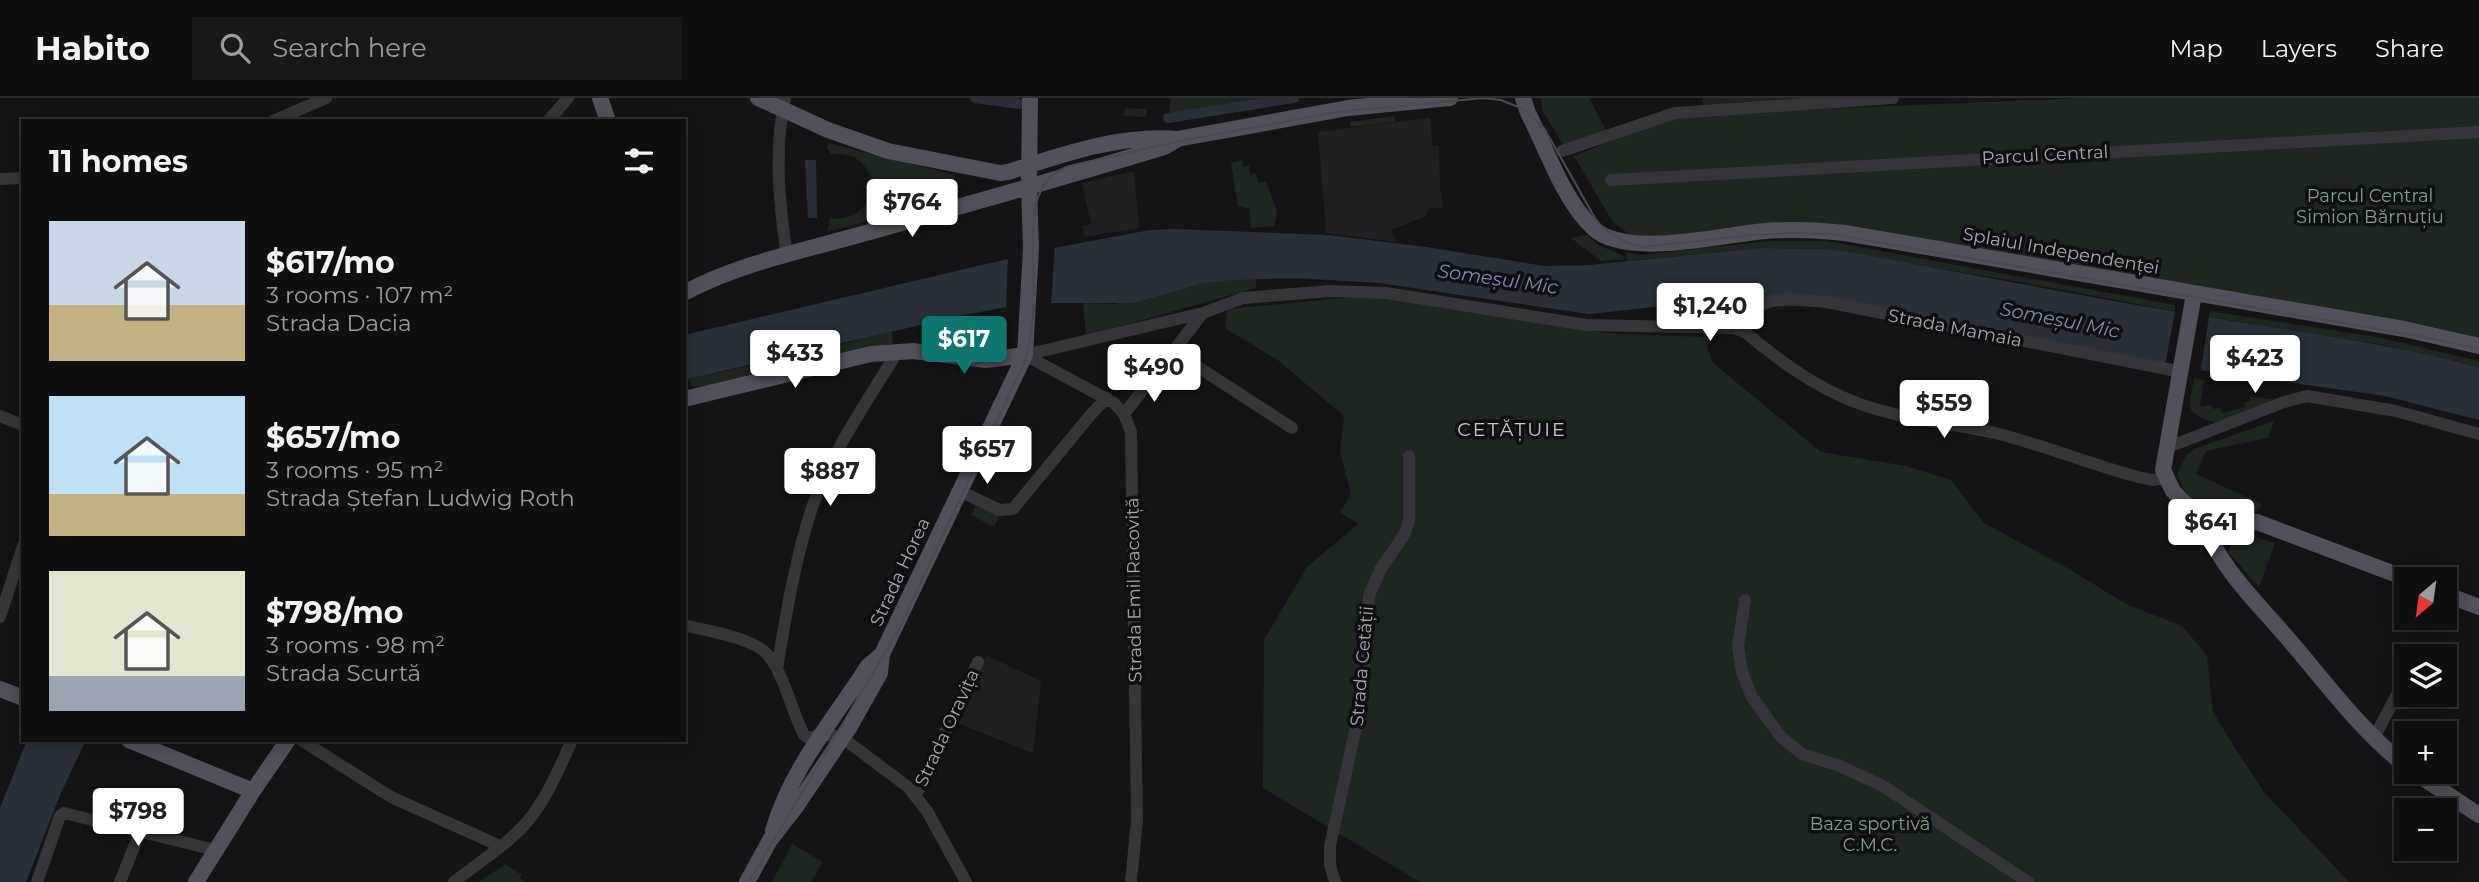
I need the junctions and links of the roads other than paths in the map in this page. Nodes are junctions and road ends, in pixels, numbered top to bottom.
1 (326, 98) edge
2 (568, 98) edge
3 (600, 98) edge
4 (609, 98) edge
5 (758, 98) edge
6 (1028, 98) edge
7 (1450, 98) edge
8 (1523, 98) edge
9 (1893, 98) edge
10 (784, 104) edge
11 (301, 109) edge
12 (278, 119) edge
13 (550, 119) edge
14 (607, 119) edge
15 (608, 119) edge
16 (2479, 132) edge
17 (1177, 139) junction
18 (1562, 151) dead end
19 (1030, 166) junction
20 (21, 178) edge
21 (0, 179) edge
22 (1611, 180) dead end
23 (1029, 188) junction
24 (787, 256) junction
25 (686, 292) edge
26 (2194, 294) junction
27 (1203, 313) junction
28 (1745, 332) junction
29 (1069, 346) junction
30 (2479, 346) edge
31 (898, 351) junction
32 (1025, 355) junction
33 (2183, 368) junction
34 (1157, 373) junction
35 (1064, 375) junction
36 (1107, 398) junction
37 (686, 399) edge
38 (1124, 414) junction
39 (0, 416) edge
40 (21, 424) edge
41 (1292, 428) dead end
42 (2479, 434) edge
43 (2166, 448) junction
44 (1409, 456) dead end
45 (2166, 478) junction
46 (960, 491) junction
47 (2204, 523) junction
48 (2224, 525) junction
49 (2211, 540) junction
50 (21, 551) edge
51 (2394, 574) edge
52 (2457, 599) edge
53 (1745, 600) dead end
54 (2479, 607) edge
55 (0, 617) edge
56 (686, 626) edge
57 (882, 654) junction
58 (978, 662) dead end
59 (777, 669) junction
60 (0, 689) edge
61 (21, 697) edge
62 (2394, 700) edge
63 (823, 735) junction
64 (843, 738) junction
65 (2374, 738) junction
66 (134, 742) edge
67 (287, 742) edge
68 (304, 742) edge
69 (571, 742) edge
70 (2394, 756) edge
71 (2432, 784) edge
72 (253, 791) junction
73 (916, 795) junction
74 (2479, 815) edge
75 (140, 832) junction
76 (770, 840) junction
77 (500, 846) junction
78 (215, 850) junction
79 (37, 882) edge
80 (120, 882) edge
81 (196, 882) edge
82 (454, 882) edge
83 (747, 882) edge
84 (966, 882) edge
85 (1131, 882) edge
86 (1335, 882) edge
87 (2028, 882) edge

1 - 11 street
2 - 13 street
3 - 14 main road
4 - 15 main road
5 - 10 main road
6 - 19 main road, Strada Horea
7 - 17 main road
8 - 26 main road, Splaiul Independenței
9 - 18 street
10 - 19 main road
10 - 24 street
11 - 12 street
16 - 22 street, Parcul Central
17 - 19 main road
17 - 23 main road
19 - 23 main road, Strada Horea
20 - 21 street
23 - 24 main road
23 - 32 main road, Strada Horea
24 - 25 main road
26 - 30 main road, Splaiul Independenței
26 - 33 main road
27 - 28 street
27 - 29 street
27 - 34 street
28 - 33 street, Strada Mamaia
28 - 45 street
29 - 32 street
29 - 35 street
31 - 32 main road
31 - 37 main road
31 - 59 street
32 - 35 street
32 - 46 main road, Strada Horea
33 - 43 main road
34 - 38 street
34 - 41 street
35 - 36 street
36 - 38 street
36 - 46 street
38 - 85 street, Strada Emil Racoviță
39 - 40 street
42 - 43 street
43 - 45 main road
44 - 86 street, Strada Cetății
45 - 47 main road
46 - 57 main road, Strada Horea
47 - 48 main road
47 - 49 main road
48 - 49 main road
48 - 51 main road
49 - 65 main road
50 - 55 street
52 - 54 main road
53 - 87 street
56 - 59 street
57 - 63 main road, Strada Horea
57 - 64 main road, Strada Horea
58 - 73 street, Strada Oravița
59 - 63 street
60 - 61 main road
62 - 65 street
63 - 64 street
63 - 76 main road, Strada Horea
64 - 73 street
64 - 76 main road, Strada Horea
65 - 70 main road
66 - 72 main road
67 - 72 main road
68 - 77 street
69 - 77 street
71 - 74 main road
72 - 78 main road
73 - 84 street
75 - 78 street
75 - 79 street
75 - 80 street
76 - 83 main road, Strada Horea
77 - 82 street
78 - 81 main road

